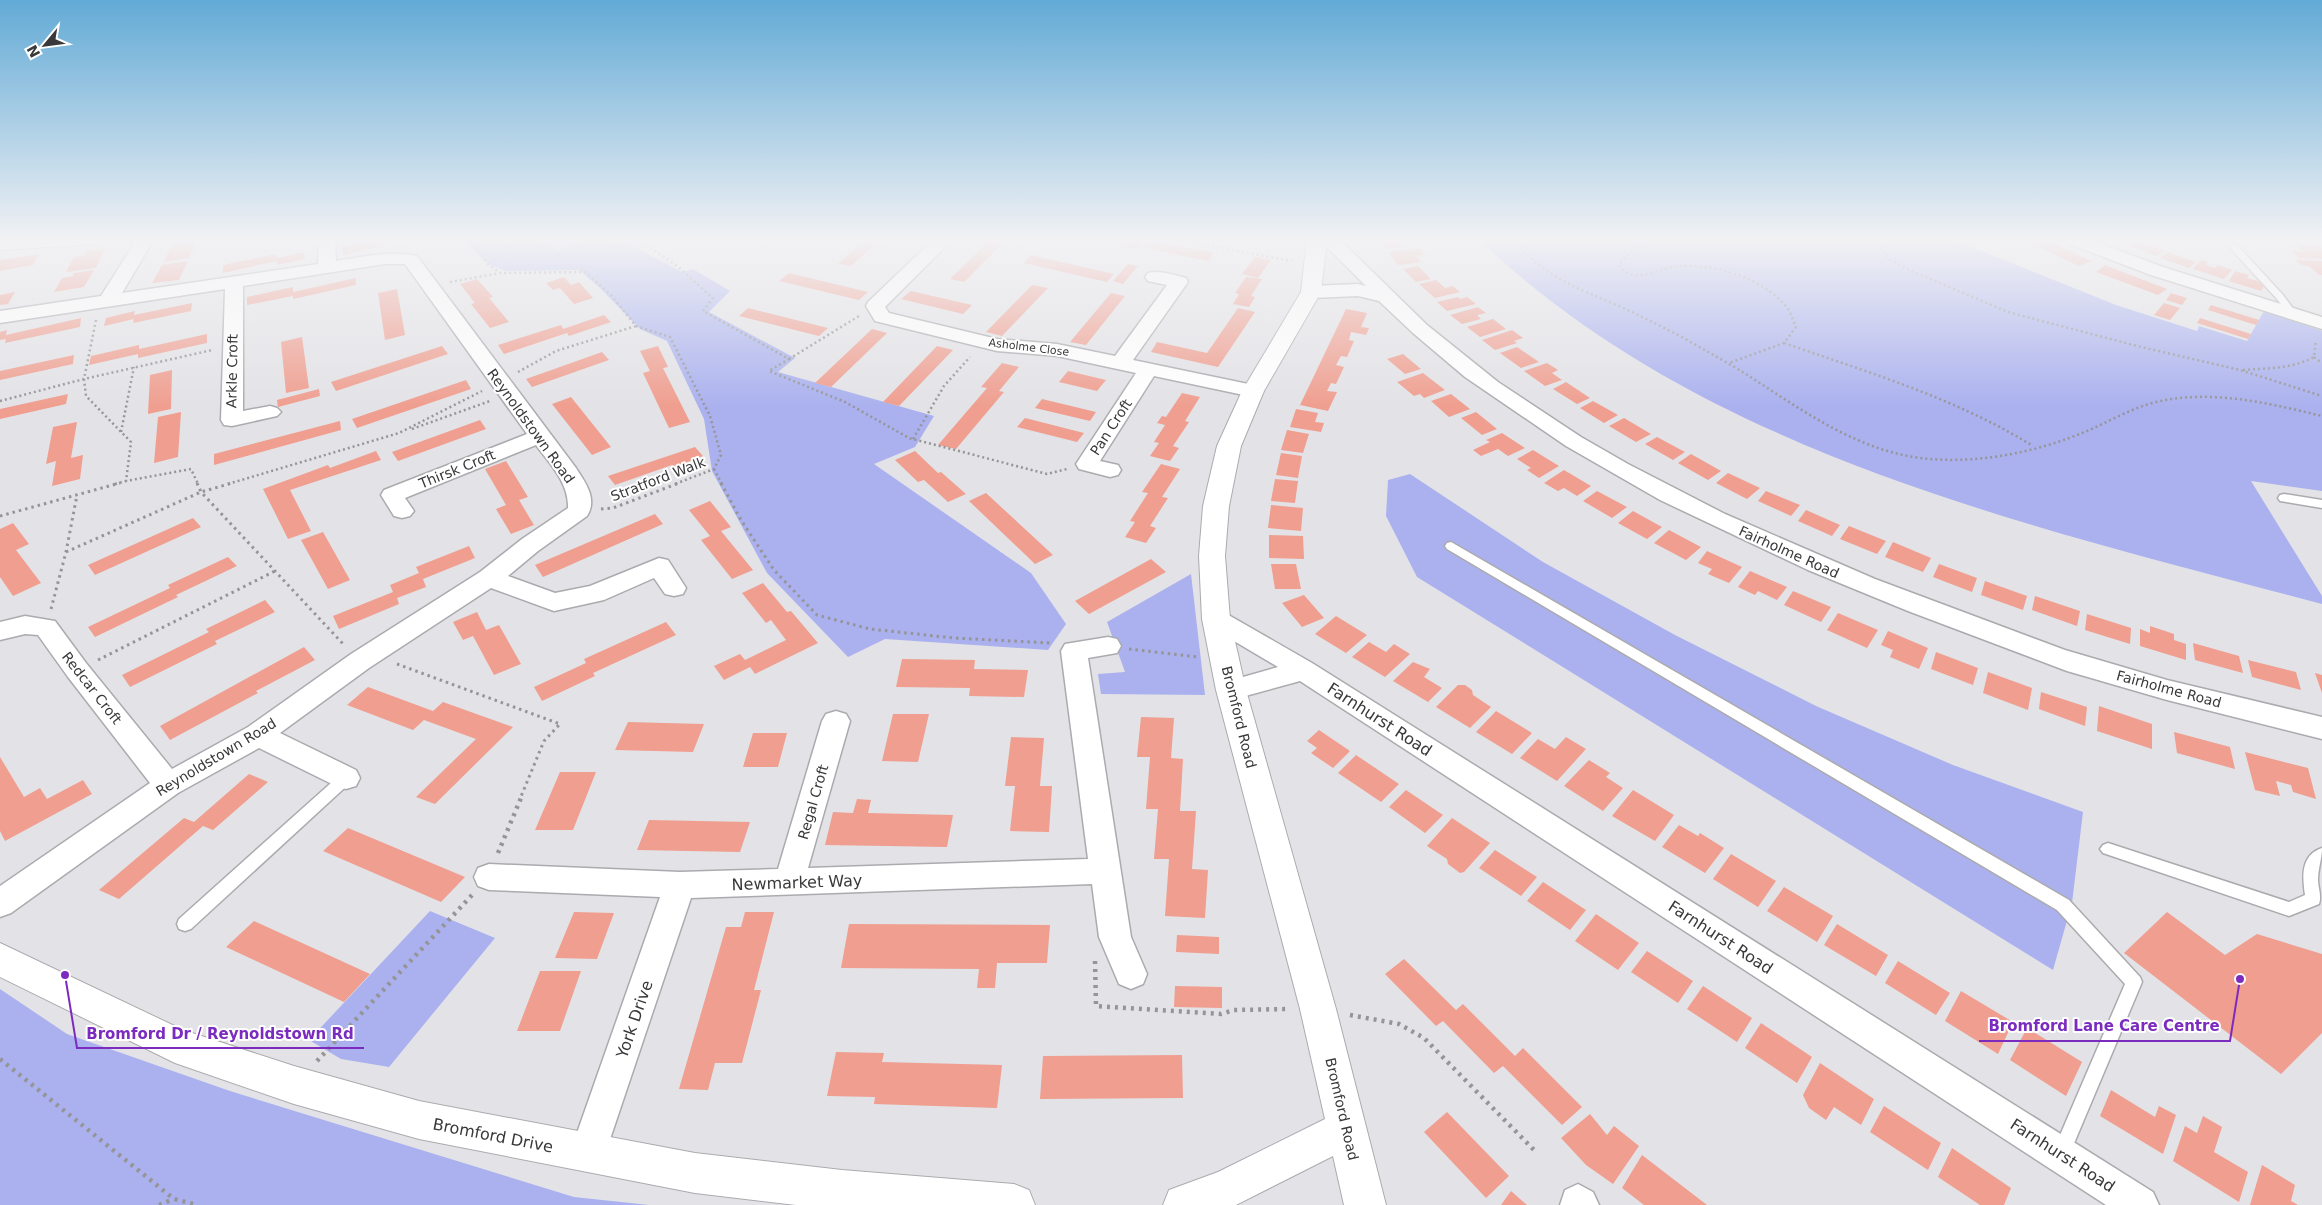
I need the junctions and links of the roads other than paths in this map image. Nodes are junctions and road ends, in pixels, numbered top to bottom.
1 (111, 295) edge
2 (146, 295) edge
3 (234, 295) edge
4 (438, 295) edge
5 (886, 295) edge
6 (1169, 295) edge
7 (1309, 295) edge
8 (1380, 295) edge
9 (2233, 295) edge
10 (2278, 295) edge
11 (1387, 297) joint
12 (108, 300) junction
13 (2292, 314) junction
14 (0, 317) edge
15 (2320, 323) edge
16 (1121, 362) junction
17 (1148, 370) junction
18 (1253, 391) junction
19 (270, 412) dead end
20 (540, 436) junction
21 (1110, 470) dead end
22 (2284, 498) dead end
23 (2322, 504) edge
24 (402, 511) dead end
25 (1451, 546) dead end
26 (489, 578) junction
27 (674, 588) dead end
28 (1216, 619) junction
29 (0, 631) edge
30 (1108, 646) road end
31 (1303, 670) junction
32 (1231, 690) junction
33 (836, 721) dead end
34 (2322, 728) edge
35 (258, 735) junction
36 (346, 778) joint
37 (168, 785) junction
38 (2108, 848) dead end
39 (2322, 854) edge
40 (1105, 871) junction
41 (489, 877) road end
42 (789, 882) junction
43 (2316, 884) edge
44 (680, 886) junction
45 (0, 904) edge
46 (185, 924) dead end
47 (0, 959) edge
48 (1131, 974) dead end
49 (1346, 1129) junction
50 (588, 1153) junction
51 (2062, 1154) junction
52 (1357, 1202) edge
53 (1014, 1205) edge
54 (1184, 1205) edge
55 (2140, 1205) edge

1 - 12 street
2 - 12 street, Reynoldstown Road
3 - 19 street, Arkle Croft
4 - 20 street, Reynoldstown Road
5 - 16 street, Asholme Close
6 - 16 street
7 - 18 street, Bromford Road
8 - 11 street
9 - 13 street
10 - 13 lane
11 - 34 street, Fairholme Road
12 - 14 street, Reynoldstown Road
13 - 15 street
16 - 17 street, Asholme Close
17 - 18 street, Asholme Close
17 - 21 street, Pan Croft
18 - 28 street, Bromford Road
20 - 24 street, Thirsk Croft
20 - 26 street, Reynoldstown Road
22 - 23 lane
25 - 51 lane
26 - 27 street
26 - 35 street, Reynoldstown Road
28 - 31 street, Farnhurst Road
28 - 32 street, Bromford Road
29 - 37 street, Redcar Croft
30 - 40 street
31 - 32 street
31 - 51 street, Farnhurst Road
32 - 49 street, Bromford Road
33 - 42 street, Regal Croft
35 - 36 street
35 - 37 street, Reynoldstown Road
36 - 46 lane
37 - 45 street, Reynoldstown Road
38 - 43 lane
39 - 43 lane
40 - 42 street, Newmarket Way
40 - 48 street
41 - 44 street, Newmarket Way
42 - 44 street, Newmarket Way
44 - 50 street, York Drive
47 - 50 street, Bromford Drive
49 - 52 street, Bromford Road
49 - 54 street
50 - 53 street, Bromford Drive
51 - 55 street, Farnhurst Road

